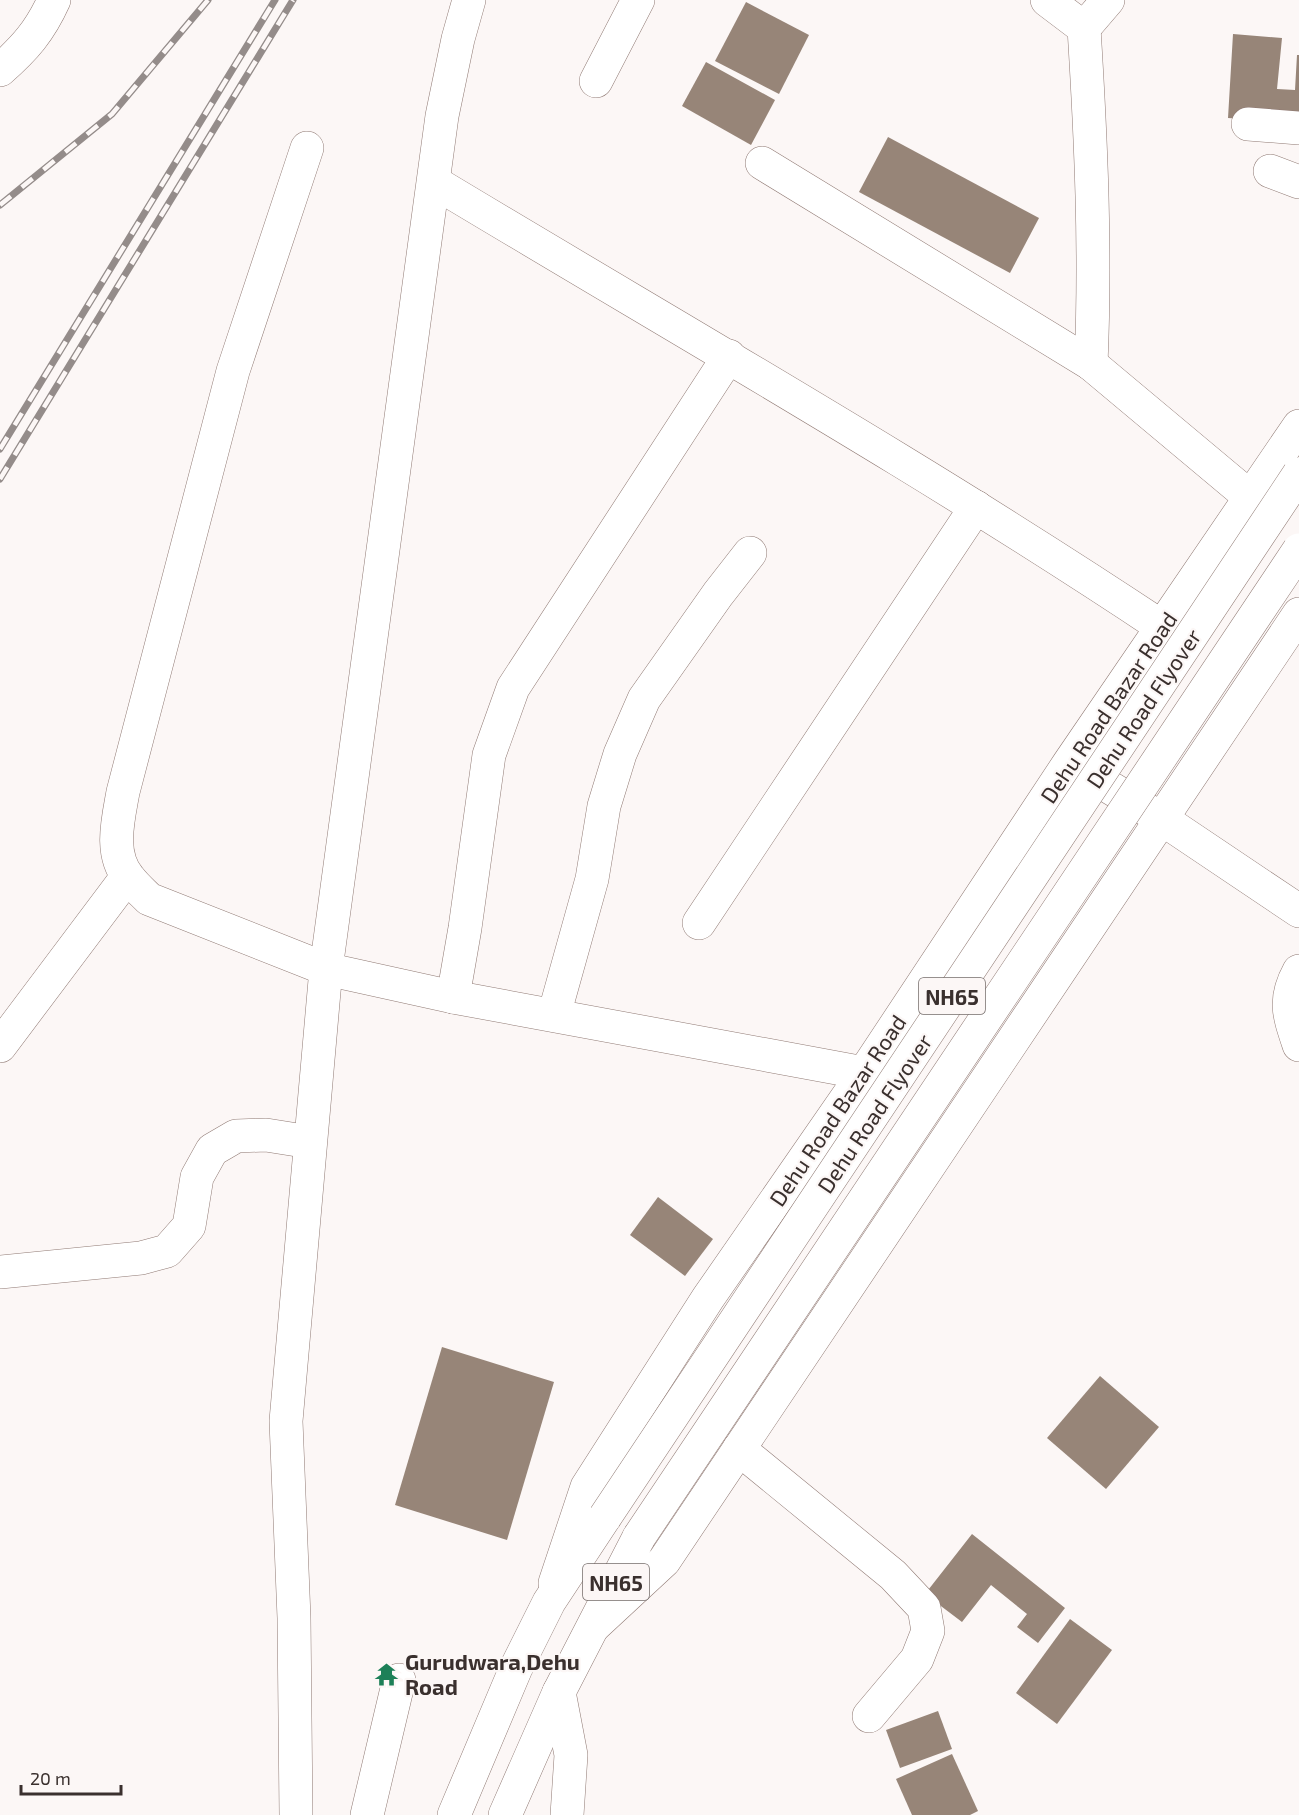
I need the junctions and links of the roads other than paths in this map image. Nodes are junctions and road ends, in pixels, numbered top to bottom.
1 (54, 0) edge
2 (469, 0) edge
3 (638, 0) edge
4 (1047, 0) edge
5 (1108, 0) edge
6 (1084, 28) junction
7 (0, 70) edge
8 (596, 81) dead end
9 (1248, 124) dead end
10 (1299, 128) edge
11 (307, 148) dead end
12 (762, 163) dead end
13 (434, 182) junction
14 (729, 356) junction
15 (1090, 364) junction
16 (1299, 426) edge
17 (1299, 474) edge
18 (1250, 497) junction
19 (976, 507) junction
20 (1299, 550) edge
21 (750, 553) dead end
22 (1299, 614) edge
23 (1162, 627) junction
24 (1069, 763) junction
25 (1162, 819) junction
26 (127, 877) junction
27 (1299, 911) edge
28 (699, 923) dead end
29 (326, 969) junction
30 (1299, 971) edge
31 (453, 997) junction
32 (554, 1015) junction
33 (1299, 1045) edge
34 (0, 1046) edge
35 (864, 1073) junction
36 (310, 1142) junction
37 (0, 1272) edge
38 (740, 1449) junction
39 (549, 1602) junction
40 (593, 1628) junction
41 (399, 1680) dead end
42 (560, 1692) junction
43 (869, 1716) dead end
44 (293, 1809) edge
45 (367, 1815) edge
46 (454, 1815) edge
47 (505, 1815) edge
48 (567, 1815) edge

1 - 7 main road
2 - 13 main road
3 - 8 main road
4 - 6 main road
5 - 6 main road
6 - 15 main road
9 - 10 main road
11 - 26 main road
12 - 15 main road
13 - 14 main road
13 - 29 main road
14 - 19 main road
14 - 31 main road
15 - 18 main road
16 - 18 main road, Dehu Road Bazar Road
17 - 39 main road, Dehu Road Flyover / NH65, bridge
18 - 23 main road, Dehu Road Bazar Road
19 - 23 main road
19 - 28 main road
20 - 40 main road, Dehu Road Flyover / NH65, bridge
21 - 32 main road
22 - 25 main road
23 - 24 main road, Dehu Road Bazar Road
24 - 25 main road
24 - 35 main road, Dehu Road Bazar Road
25 - 27 main road
25 - 38 main road
26 - 29 main road
26 - 34 main road
29 - 31 main road
29 - 36 main road
30 - 33 main road
31 - 32 main road
32 - 35 main road
35 - 39 main road, Dehu Road Bazar Road
36 - 37 main road
36 - 44 main road
38 - 40 main road
38 - 43 main road
39 - 46 main road, NH65
40 - 42 main road, NH65
41 - 45 main road
42 - 47 main road, NH65
42 - 48 main road

